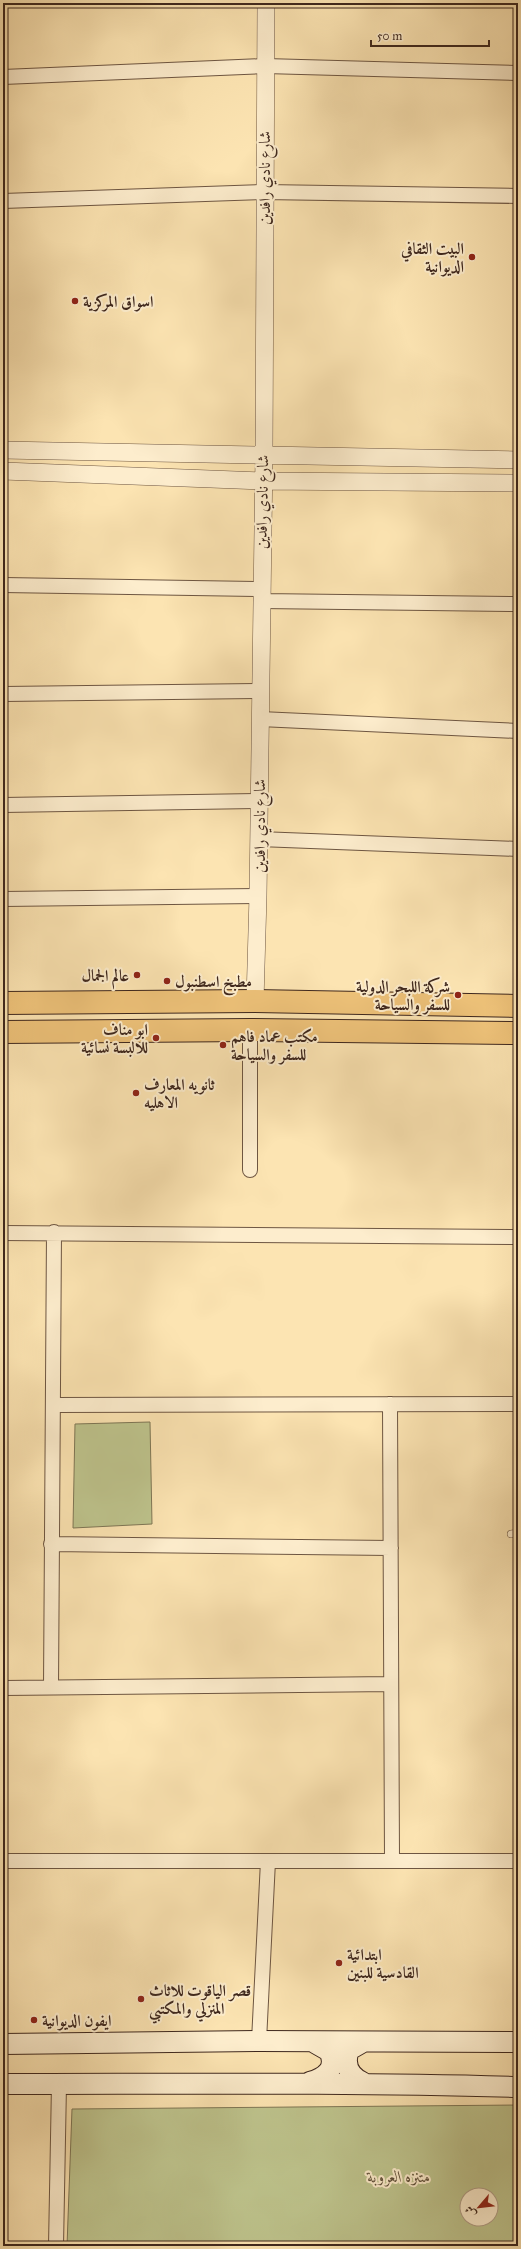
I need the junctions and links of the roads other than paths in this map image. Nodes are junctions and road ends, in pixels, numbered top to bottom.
1 (266, 3) edge
2 (265, 66) junction
3 (518, 73) edge
4 (3, 77) edge
5 (264, 192) junction
6 (518, 196) edge
7 (3, 201) edge
8 (3, 450) edge
9 (264, 456) junction
10 (518, 460) edge
11 (3, 471) edge
12 (262, 482) junction
13 (518, 483) edge
14 (3, 585) edge
15 (261, 595) junction
16 (518, 604) edge
17 (260, 691) junction
18 (3, 694) edge
19 (260, 718) junction
20 (518, 731) edge
21 (259, 801) junction
22 (3, 805) edge
23 (259, 839) junction
24 (518, 849) edge
25 (258, 896) junction
26 (3, 899) edge
27 (255, 1001) junction
28 (3, 1003) edge
29 (518, 1006) edge
30 (250, 1030) junction
31 (3, 1032) edge
32 (518, 1033) edge
33 (250, 1170) dead end
34 (54, 1232) junction
35 (3, 1233) edge
36 (518, 1237) edge
37 (390, 1404) junction
38 (518, 1404) edge
39 (53, 1405) junction
40 (51, 1544) junction
41 (391, 1548) junction
42 (391, 1684) junction
43 (52, 1687) junction
44 (3, 1688) edge
45 (392, 1860) junction
46 (3, 1861) edge
47 (268, 1861) junction
48 (518, 1861) edge
49 (259, 2041) junction
50 (363, 2042) junction
51 (518, 2042) edge
52 (315, 2043) junction
53 (3, 2044) edge
54 (308, 2083) junction
55 (364, 2083) junction
56 (3, 2084) edge
57 (59, 2084) junction
58 (518, 2087) edge
59 (56, 2246) edge

1 - 2 street, شارع نادي رافدين
2 - 3 street
2 - 4 street
2 - 5 street, شارع نادي رافدين
5 - 6 street
5 - 7 street
5 - 9 street, شارع نادي رافدين
8 - 9 street
9 - 10 street
9 - 12 street, شارع نادي رافدين
11 - 12 street
12 - 13 street
12 - 15 street, شارع نادي رافدين
14 - 15 street
15 - 16 street
15 - 17 street, شارع نادي رافدين
17 - 18 street
17 - 19 street, شارع نادي رافدين
19 - 20 street
19 - 21 street, شارع نادي رافدين
21 - 22 street
21 - 23 street, شارع نادي رافدين
23 - 24 street
23 - 25 street, شارع نادي رافدين
25 - 26 street
25 - 27 street, شارع نادي رافدين
27 - 28 main road
27 - 29 main road
30 - 31 main road
30 - 32 main road
30 - 33 street
34 - 35 street
34 - 36 street
34 - 39 street
37 - 38 street
37 - 39 street
37 - 41 street
39 - 40 street
40 - 41 street
40 - 43 street
41 - 42 street
42 - 43 street
42 - 45 street
43 - 44 street
45 - 47 street
45 - 48 street
46 - 47 street
47 - 49 street
49 - 52 main road
49 - 53 main road
50 - 51 main road
50 - 52 main road
50 - 55 main road
52 - 54 main road
54 - 55 main road
54 - 57 main road
55 - 58 main road
56 - 57 main road
57 - 59 street

